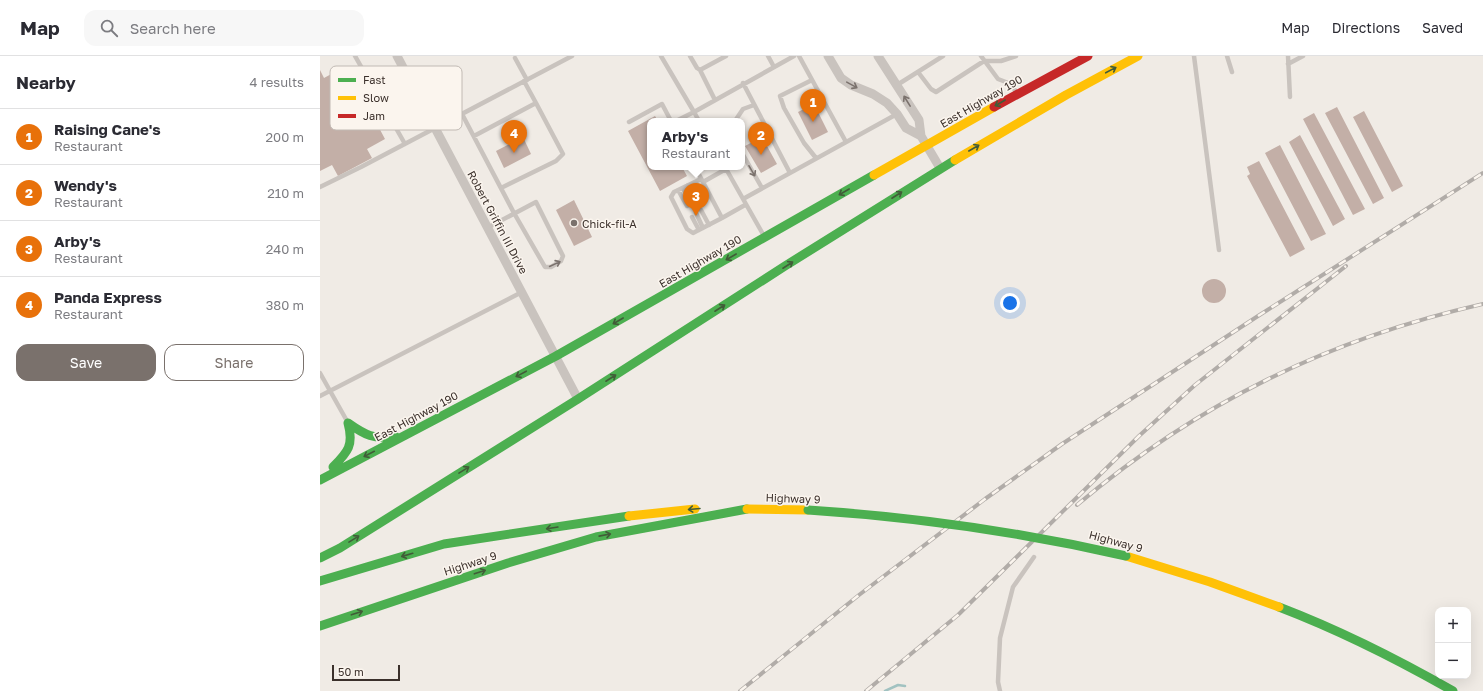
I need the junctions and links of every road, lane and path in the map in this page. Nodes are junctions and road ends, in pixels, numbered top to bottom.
1 (355, 56) edge
2 (397, 56) edge
3 (572, 56) edge
4 (661, 56) edge
5 (690, 56) edge
6 (726, 56) edge
7 (768, 56) edge
8 (794, 56) edge
9 (799, 56) edge
10 (828, 56) edge
11 (878, 56) edge
12 (943, 56) edge
13 (980, 56) edge
14 (1016, 56) edge
15 (1088, 56) edge
16 (1120, 56) edge
17 (1138, 56) edge
18 (1194, 56) edge
19 (1226, 56) edge
20 (1288, 56) edge
21 (1303, 56) edge
22 (515, 58) dead end
23 (984, 61) junction
24 (1288, 64) junction
25 (361, 66) edge
26 (402, 66) edge
27 (774, 67) junction
28 (700, 70) junction
29 (918, 72) junction
30 (1232, 72) dead end
31 (525, 80) junction
32 (812, 80) junction
33 (743, 83) junction
34 (897, 85) junction
35 (1076, 89) junction
36 (1017, 94) junction
37 (1290, 97) dead end
38 (715, 100) junction
39 (536, 103) junction
40 (754, 105) junction
41 (694, 112) junction
42 (462, 114) joint
43 (897, 114) junction
44 (669, 118) edge
45 (682, 118) edge
46 (697, 118) edge
47 (737, 118) edge
48 (629, 122) dead end
49 (397, 130) edge
50 (431, 130) edge
51 (436, 130) edge
52 (474, 136) junction
53 (921, 136) junction
54 (846, 142) junction
55 (405, 144) junction
56 (927, 146) junction
57 (745, 158) edge
58 (816, 158) junction
59 (940, 168) junction
60 (697, 170) edge
61 (721, 170) edge
62 (726, 170) edge
63 (790, 173) junction
64 (702, 180) junction
65 (688, 185) junction
66 (320, 187) edge
67 (501, 188) junction
68 (762, 188) junction
69 (681, 189) junction
70 (743, 199) junction
71 (696, 201) dead end
72 (689, 205) dead end
73 (745, 205) junction
74 (701, 210) dead end
75 (514, 214) junction
76 (694, 215) dead end
77 (722, 218) junction
78 (709, 225) junction
79 (487, 228) junction
80 (701, 229) junction
81 (764, 238) junction
82 (1219, 250) dead end
83 (522, 292) junction
84 (556, 356) junction
85 (320, 373) edge
86 (330, 391) junction
87 (320, 396) edge
88 (578, 399) junction
89 (348, 423) junction
90 (411, 432) junction
91 (320, 480) edge
92 (747, 508) junction
93 (1034, 557) dead end
94 (320, 558) edge
95 (320, 581) edge
96 (320, 626) edge
97 (1000, 691) edge
98 (1453, 691) edge

1 - 25 lane
2 - 26 street, Robert Griffin III Drive
3 - 31 lane
4 - 41 lane
5 - 28 lane
6 - 28 lane
7 - 27 lane
8 - 27 lane
9 - 32 lane
10 -> 43 street
11 - 34 street
12 - 29 lane
13 - 23 lane
14 - 23 lane
15 - 36 main road, East Highway 190
16 - 35 main road
35 -> 17 main road
18 - 82 lane
19 - 30 lane
20 - 24 lane
21 - 24 lane
22 - 31 lane
23 - 29 lane
23 - 36 lane
24 - 37 lane
27 - 33 lane
28 - 38 lane
29 - 34 lane
31 - 39 lane
31 - 42 lane
32 - 54 lane
32 - 58 lane
33 - 38 lane
33 - 40 lane
53 -> 34 street
59 -> 35 main road
36 -> 56 main road, East Highway 190
38 - 41 lane
39 - 52 lane
39 - 67 lane
40 - 47 lane
40 - 63 lane
41 - 45 lane
41 - 46 lane
42 - 52 lane
43 - 53 street
43 - 54 lane
44 - 48 lane
49 - 55 lane
50 - 55 lane
51 - 79 street, Robert Griffin III Drive
52 - 67 lane
53 - 56 street
54 - 58 lane
55 - 66 lane
56 - 59 street
56 -> 81 main road, East Highway 190
57 -> 68 lane
58 - 63 lane
88 -> 59 main road
60 - 64 lane
61 - 64 lane
62 - 70 lane
63 - 68 lane
64 - 65 lane
64 - 77 lane
65 - 69 lane
65 - 71 lane
67 - 75 lane
68 - 70 lane
69 - 72 lane
69 - 80 lane
70 - 73 lane
73 - 77 lane
73 - 81 lane
74 - 78 lane
75 -> 75 lane
75 - 79 lane
76 - 80 lane
77 - 78 lane
78 - 80 lane
79 - 83 street, Robert Griffin III Drive
81 -> 84 main road, East Highway 190
83 - 84 street, Robert Griffin III Drive
83 - 86 lane
84 - 88 street, Robert Griffin III Drive
84 -> 90 main road, East Highway 190
85 - 86 lane
86 - 87 lane
86 - 89 lane
94 -> 88 main road
89 - 90 main road
89 - 91 main road
90 -> 91 main road, East Highway 190
92 -> 95 main road, Highway 9
96 -> 92 main road, Highway 9
92 - 98 main road, Highway 9, bridge
93 - 97 lane

